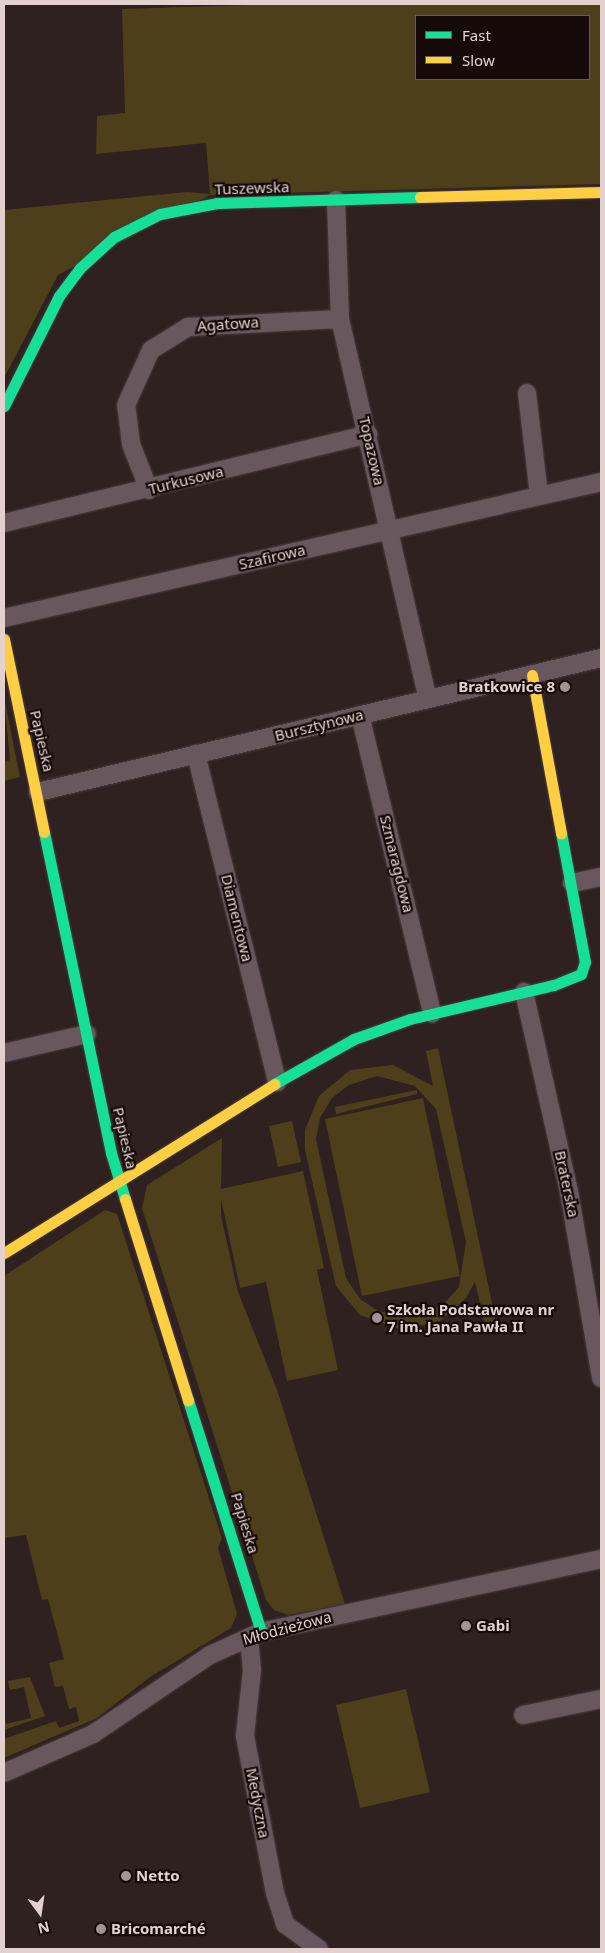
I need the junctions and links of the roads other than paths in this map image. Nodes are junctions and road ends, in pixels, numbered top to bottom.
1 (601, 192) edge
2 (336, 200) junction
3 (340, 319) junction
4 (527, 394) dead end
5 (4, 406) edge
6 (368, 434) junction
7 (601, 482) edge
8 (149, 490) junction
9 (539, 495) junction
10 (4, 523) edge
11 (389, 530) junction
12 (4, 618) edge
13 (4, 638) edge
14 (601, 658) edge
15 (532, 675) junction
16 (428, 699) junction
17 (360, 715) junction
18 (196, 754) junction
19 (38, 792) junction
20 (601, 877) edge
21 (572, 883) junction
22 (524, 992) junction
23 (432, 1013) junction
24 (87, 1034) junction
25 (4, 1053) edge
26 (277, 1082) junction
27 (119, 1180) junction
28 (4, 1253) edge
29 (601, 1378) edge
30 (601, 1559) edge
31 (255, 1634) junction
32 (601, 1699) edge
33 (523, 1715) dead end
34 (4, 1773) edge
35 (319, 1949) edge

1 - 2 street, Tuszewska
2 - 3 street, Topazowa
2 - 5 street, Tuszewska
3 - 6 street, Topazowa
3 - 8 street, Agatowa
4 - 9 street
6 - 8 street, Turkusowa
6 - 11 street, Topazowa
7 - 9 street, Szafirowa
8 - 10 street, Turkusowa
9 - 11 street, Szafirowa
11 - 12 street, Szafirowa
11 - 16 street, Topazowa
13 - 19 street, Papieska
14 - 15 street, Bursztynowa
15 - 16 street, Bursztynowa
15 - 21 street
16 - 17 street, Bursztynowa
17 - 18 street, Bursztynowa
17 - 23 street, Szmaragdowa
18 - 19 street, Bursztynowa
18 - 26 street, Diamentowa
19 - 24 street, Papieska
20 - 21 street
21 - 22 street
22 - 23 street
22 - 29 street, Braterska
23 - 26 street
24 - 25 street
24 - 27 street, Papieska
26 - 27 street
27 - 28 street
27 - 31 street, Papieska
30 - 31 street, Młodzieżowa
31 - 34 street, Młodzieżowa
31 - 35 street, Medyczna
32 - 33 street

